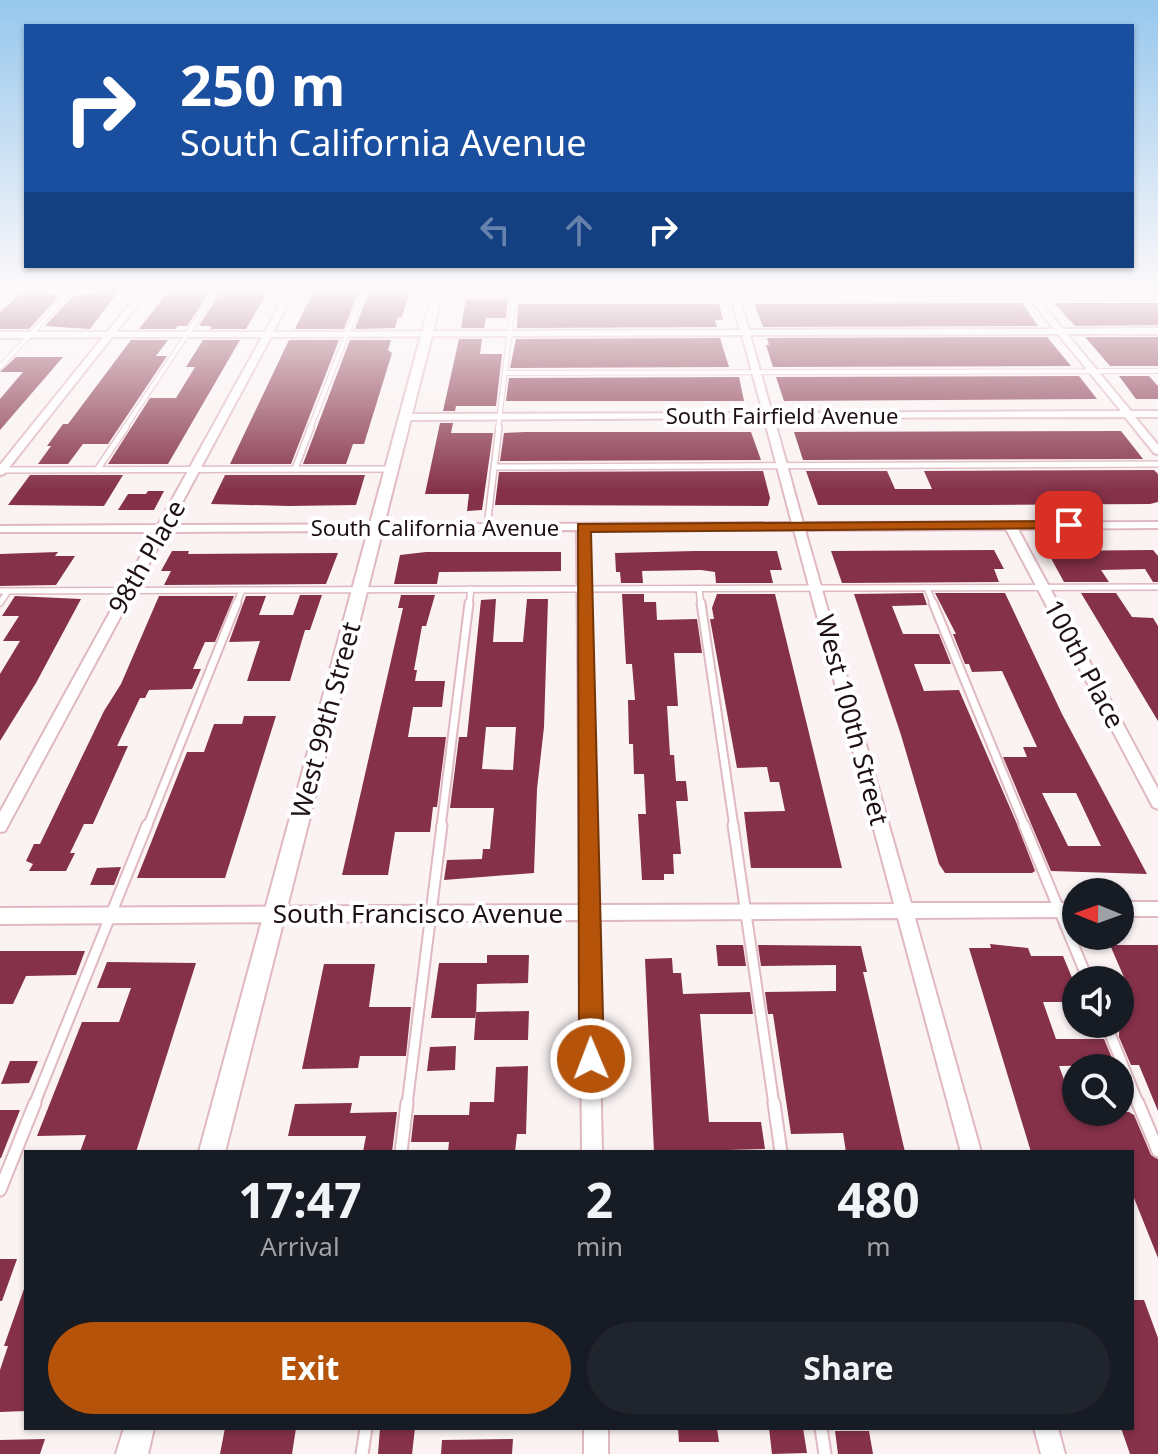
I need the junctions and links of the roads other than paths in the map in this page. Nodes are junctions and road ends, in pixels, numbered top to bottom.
1 (92, 356) edge
2 (173, 356) edge
3 (257, 356) edge
4 (339, 356) edge
5 (421, 356) edge
6 (507, 356) edge
7 (751, 356) edge
8 (1081, 356) edge
9 (1093, 371) junction
10 (1158, 371) edge
11 (756, 372) junction
12 (505, 373) junction
13 (1128, 414) junction
14 (1158, 414) edge
15 (769, 416) junction
16 (406, 417) junction
17 (500, 417) junction
18 (1158, 451) edge
19 (1158, 464) edge
20 (783, 466) junction
21 (494, 467) junction
22 (295, 469) junction
23 (392, 469) junction
24 (97, 470) junction
25 (196, 470) junction
26 (1, 471) edge
27 (1010, 525) junction
28 (1158, 525) edge
29 (799, 526) junction
30 (487, 527) junction
31 (583, 527) junction
32 (376, 528) junction
33 (0, 529) edge
34 (163, 529) junction
35 (1043, 587) junction
36 (1155, 587) edge
37 (816, 588) junction
38 (927, 588) junction
39 (471, 589) junction
40 (584, 589) junction
41 (699, 589) junction
42 (242, 590) junction
43 (360, 590) junction
44 (4, 591) edge
45 (127, 591) junction
46 (1158, 595) edge
47 (0, 603) edge
48 (1158, 803) edge
49 (0, 826) edge
50 (1062, 896) edge
51 (1134, 909) edge
52 (1158, 909) edge
53 (1062, 910) edge
54 (905, 911) junction
55 (745, 912) junction
56 (590, 913) junction
57 (431, 914) junction
58 (275, 915) junction
59 (0, 916) edge
60 (111, 916) junction
61 (1112, 1038) edge
62 (213, 1150) edge
63 (401, 1150) edge
64 (592, 1150) edge
65 (781, 1150) edge
66 (970, 1150) edge
67 (1158, 1151) edge
68 (0, 1190) edge
69 (138, 1430) edge
70 (366, 1430) edge
71 (596, 1430) edge
72 (821, 1430) edge
73 (1047, 1430) edge
74 (132, 1454) edge
75 (362, 1454) edge
76 (596, 1454) edge
77 (825, 1454) edge
78 (1053, 1454) edge

1 - 26 street
2 - 24 lane
3 - 25 street, 98th Place
4 - 22 lane
5 - 16 street, West 99th Street
6 - 12 lane
7 - 11 street, West 100th Street
8 - 9 street
9 - 10 lane
9 - 11 lane
9 - 13 street
11 - 12 lane
11 - 15 street, West 100th Street
12 - 17 lane
13 - 14 street, South Fairfield Avenue
13 - 15 street, South Fairfield Avenue
13 - 18 street
15 - 17 street, South Fairfield Avenue
15 - 20 street, West 100th Street
16 - 17 street, South Fairfield Avenue
16 - 23 street, West 99th Street
17 - 21 lane
19 - 20 lane
20 - 21 lane
20 - 29 street, West 100th Street
21 - 30 lane
22 - 23 lane
22 - 25 lane
23 - 32 street, West 99th Street
24 - 25 lane
24 - 26 lane
25 - 34 street, 98th Place
27 - 28 street, South California Avenue
27 - 29 street, South California Avenue
27 - 35 street, 100th Place
29 - 31 street, South California Avenue
29 - 37 street, West 100th Street
30 - 31 street, South California Avenue
30 - 32 street, South California Avenue
31 - 40 street
32 - 34 street, South California Avenue
32 - 43 street, West 99th Street
33 - 34 street, South California Avenue
34 - 45 street, 98th Place
35 - 36 lane
35 - 38 lane
35 - 48 street, 100th Place
36 - 46 lane
37 - 38 lane
37 - 41 lane
37 - 54 street, West 100th Street
38 - 50 lane
39 - 40 lane
39 - 43 lane
39 - 57 lane
40 - 41 lane
40 - 56 street
41 - 55 lane
42 - 43 lane
42 - 45 lane
42 - 60 lane
43 - 58 street, West 99th Street
44 - 45 lane
44 - 47 lane
45 - 49 street, 98th Place
51 - 52 street
53 - 54 street, South Francisco Avenue
54 - 55 street, South Francisco Avenue
54 - 66 street, West 100th Street
55 - 56 street, South Francisco Avenue
55 - 65 lane
56 - 57 street, South Francisco Avenue
56 - 64 street
57 - 58 street, South Francisco Avenue
57 - 63 lane
58 - 60 street, South Francisco Avenue
58 - 62 street, West 99th Street
59 - 60 street, South Francisco Avenue
60 - 68 lane
61 - 67 lane
69 - 74 street
70 - 75 lane
71 - 76 street
72 - 77 lane
73 - 78 street

